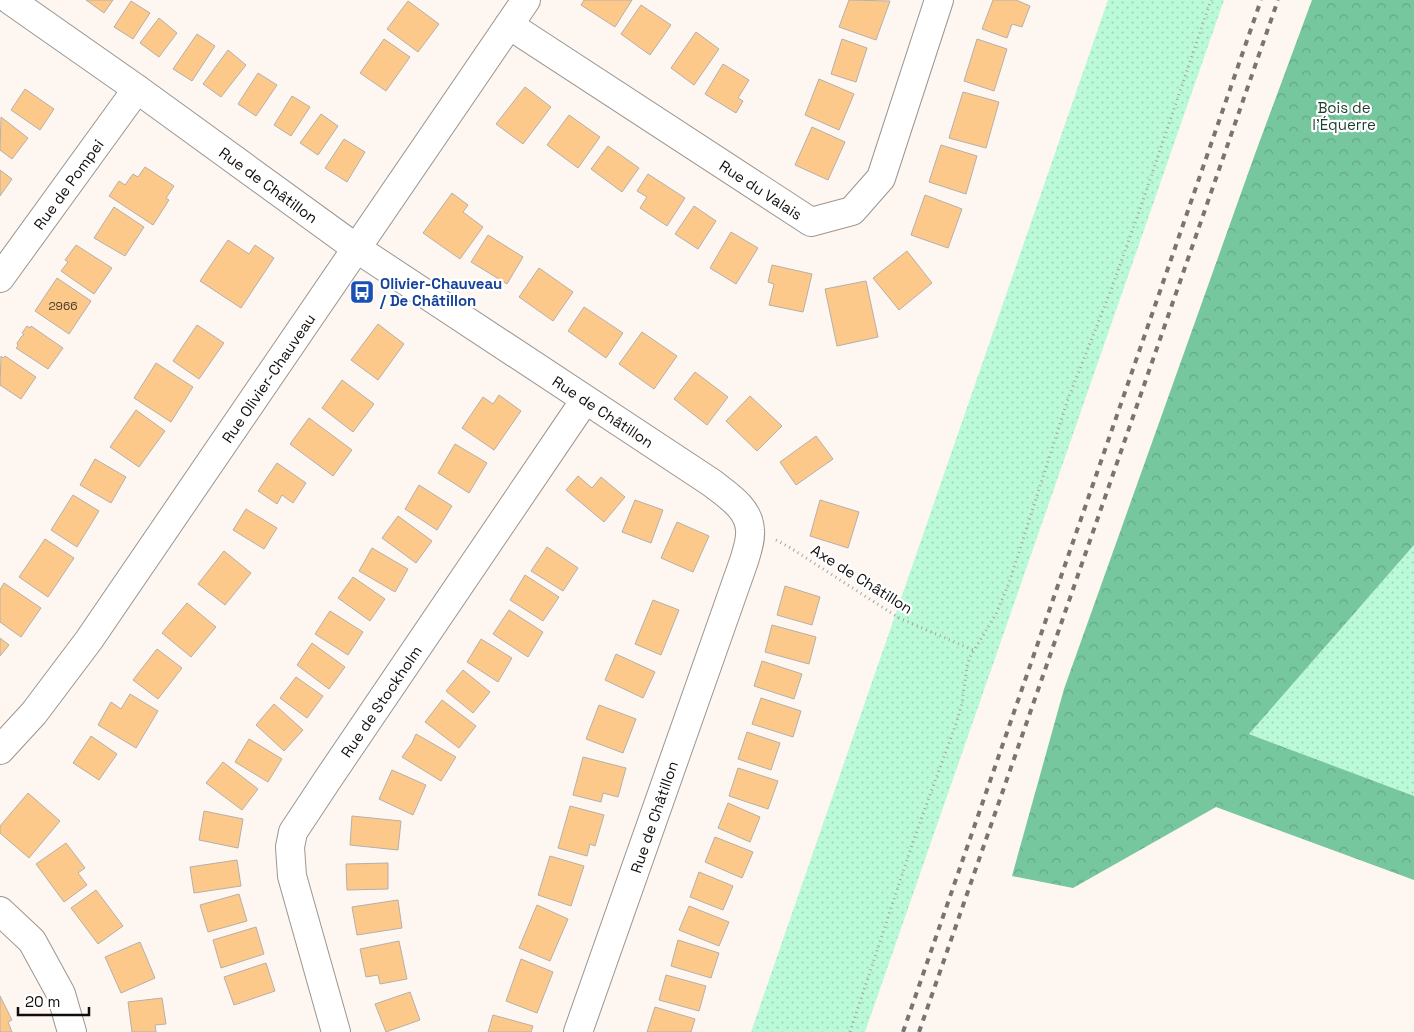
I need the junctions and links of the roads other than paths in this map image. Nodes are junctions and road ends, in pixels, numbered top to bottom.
1 (10, 0) edge
2 (526, 0) edge
3 (939, 0) edge
4 (509, 25) junction
5 (137, 89) junction
6 (356, 248) junction
7 (0, 278) edge
8 (585, 400) junction
9 (0, 750) edge
10 (0, 911) edge
11 (72, 1032) edge
12 (336, 1032) edge
13 (578, 1032) edge

1 - 5 street, Rue de Châtillon
2 - 4 street, Rue Olivier-Chauveau
3 - 4 street, Rue du Valais
4 - 6 street, Rue Olivier-Chauveau
5 - 6 street, Rue de Châtillon
5 - 7 street, Rue de Pompei
6 - 8 street, Rue de Châtillon
6 - 9 street, Rue Olivier-Chauveau
8 - 12 street, Rue de Stockholm
8 - 13 street, Rue de Châtillon
10 - 11 street

